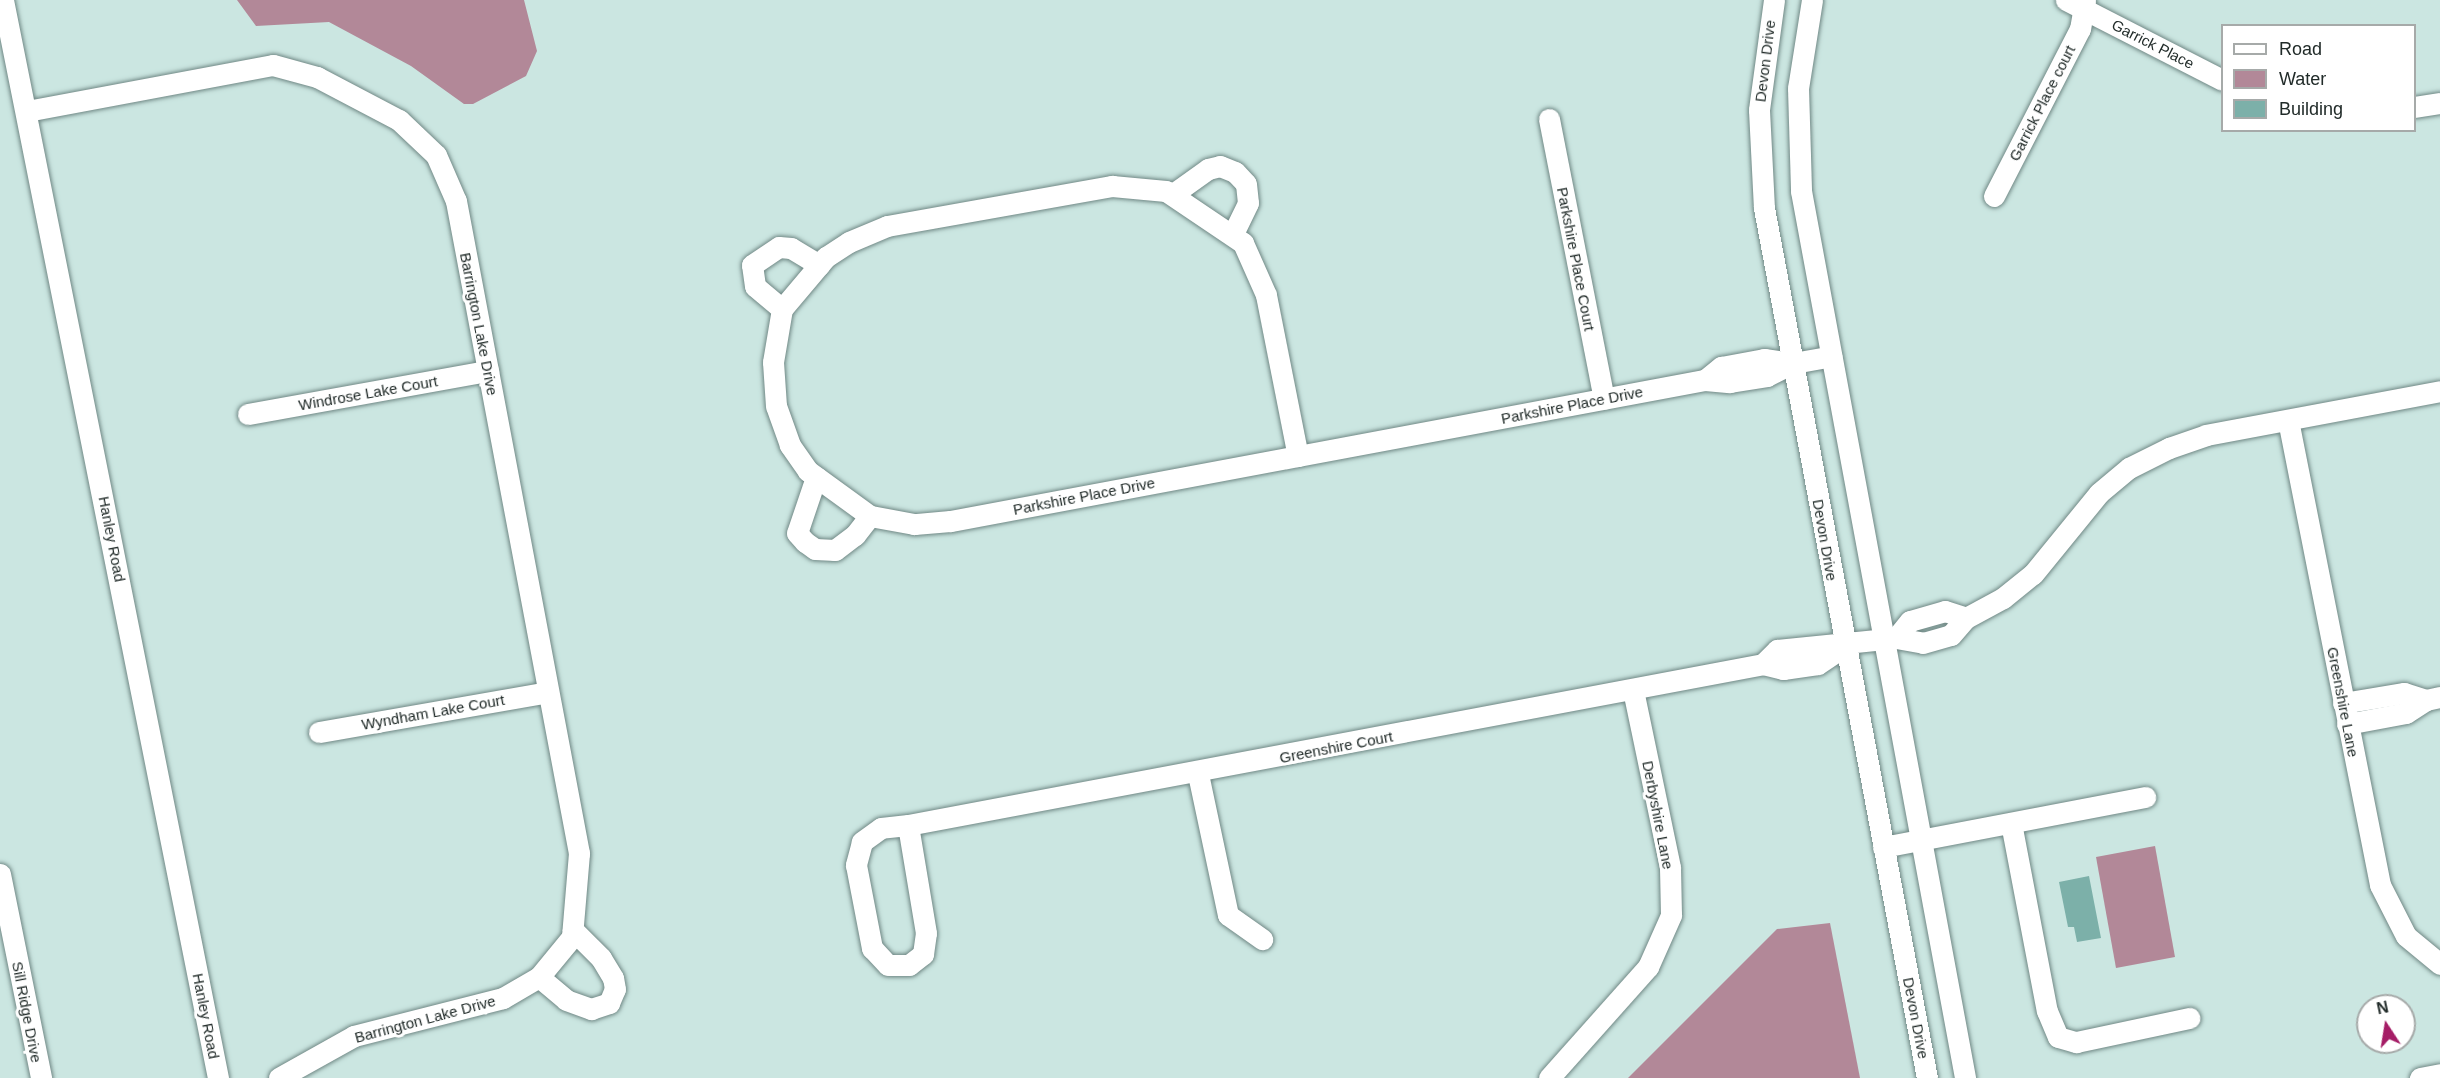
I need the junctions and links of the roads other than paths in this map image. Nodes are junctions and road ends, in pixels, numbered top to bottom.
1 (3, 0) edge
2 (1774, 0) edge
3 (1812, 0) edge
4 (2078, 3) edge
5 (2221, 79) edge
6 (2440, 102) edge
7 (2416, 107) edge
8 (27, 111) junction
9 (1549, 119) dead end
10 (1173, 194) junction
11 (1994, 196) dead end
12 (1233, 234) junction
13 (819, 265) junction
14 (783, 309) junction
15 (1831, 356) junction
16 (1793, 363) junction
17 (488, 371) junction
18 (2440, 391) edge
19 (1604, 399) junction
20 (248, 414) dead end
21 (2288, 420) junction
22 (1298, 456) junction
23 (816, 477) junction
24 (870, 516) junction
25 (1889, 638) junction
26 (1845, 646) junction
27 (1633, 690) junction
28 (548, 692) junction
29 (2433, 698) edge
30 (2345, 714) junction
31 (319, 732) dead end
32 (1198, 774) junction
33 (2145, 797) dead end
34 (2011, 823) junction
35 (908, 825) junction
36 (1920, 841) junction
37 (1883, 847) junction
38 (0, 874) edge
39 (573, 930) junction
40 (1262, 939) dead end
41 (2440, 964) edge
42 (539, 977) junction
43 (2189, 1018) dead end
44 (2440, 1074) edge
45 (41, 1078) edge
46 (218, 1078) edge
47 (279, 1078) edge
48 (1549, 1078) edge
49 (1927, 1078) edge
50 (1965, 1078) edge
51 (2420, 1078) edge

1 - 8 street, Hanley Road
2 - 16 street, Devon Drive
3 - 15 street
4 - 5 street, Garrick Place
4 - 11 street, Garrick Place court
6 - 7 street
8 - 17 street, Barrington Lake Drive
8 - 46 street, Hanley Road
9 - 19 street, Parkshire Place Court
10 - 12 street, Parkshire Place Drive
10 - 12 street
10 - 13 street, Parkshire Place Drive
12 - 22 street, Parkshire Place Drive
13 - 14 street, Parkshire Place Drive
13 - 14 street
14 - 23 street, Parkshire Place Drive
15 - 16 street, Parkshire Place Drive
15 - 25 street
16 - 19 street, Parkshire Place Drive
16 - 26 street, Devon Drive
17 - 20 street, Windrose Lake Court
17 - 28 street, Barrington Lake Drive
18 - 21 street
19 - 22 street, Parkshire Place Drive
21 - 25 street
21 - 30 street, Greenshire Lane
22 - 24 street, Parkshire Place Drive
23 - 24 street, Parkshire Place Drive
23 - 24 street
25 - 26 street, Greenshire Court
25 - 36 street
26 - 27 street, Greenshire Court
26 - 37 street, Devon Drive
27 - 32 street, Greenshire Court
27 - 48 street, Derbyshire Lane
28 - 31 street, Wyndham Lake Court
28 - 39 street, Barrington Lake Drive
29 - 30 street
30 - 41 street, Greenshire Lane
32 - 35 street, Greenshire Court
32 - 40 street
33 - 34 street
34 - 36 street
34 - 43 street
35 - 35 street, Greenshire Court
36 - 37 street
36 - 50 street
37 - 49 street, Devon Drive
38 - 45 street, Sill Ridge Drive
39 - 42 street, Barrington Lake Drive
39 - 42 street
42 - 47 street, Barrington Lake Drive
44 - 51 street

